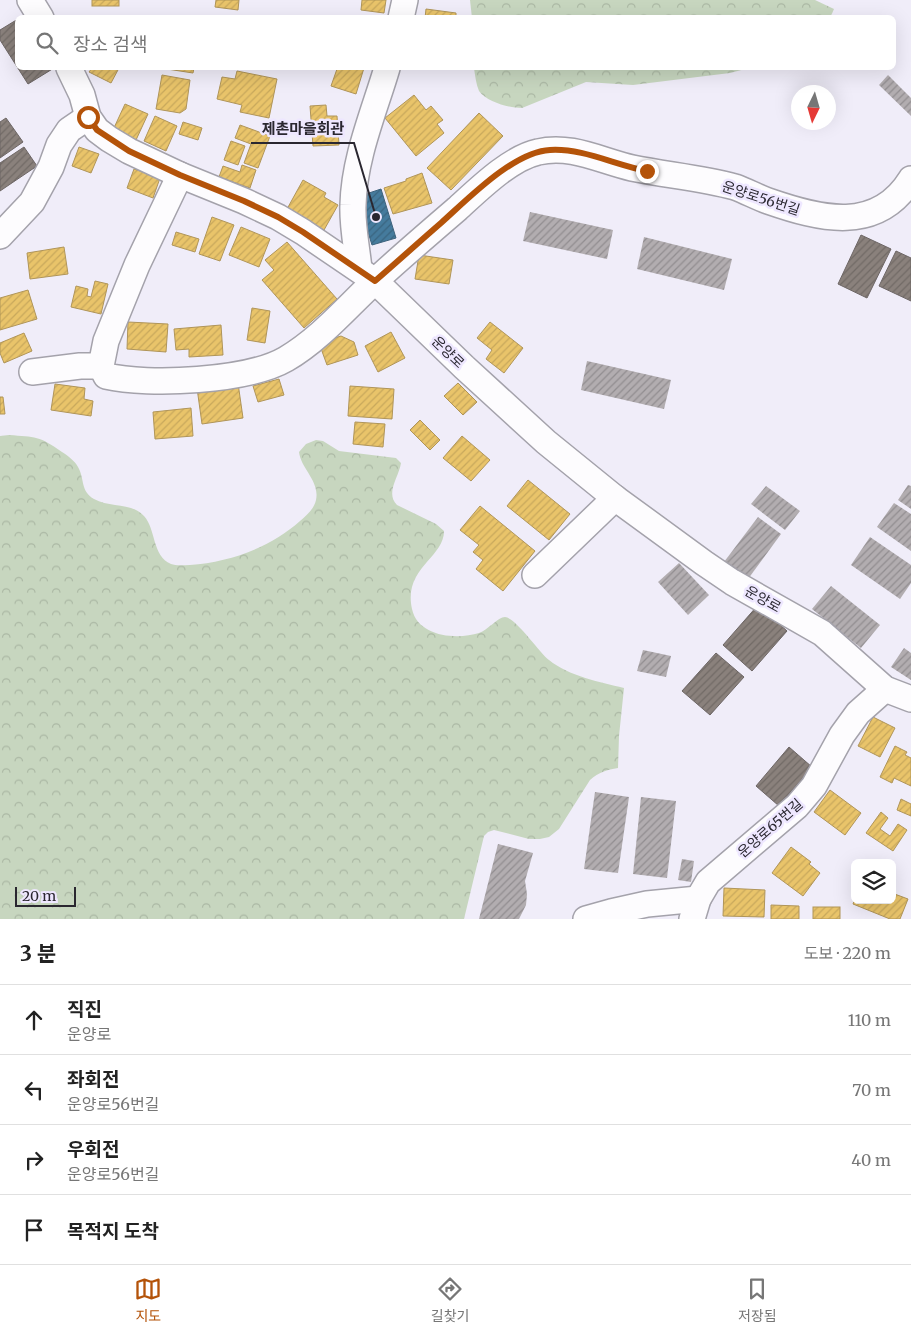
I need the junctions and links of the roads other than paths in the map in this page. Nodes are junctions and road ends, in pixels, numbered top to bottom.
1 (30, 0) edge
2 (405, 0) edge
3 (39, 15) edge
4 (402, 15) edge
5 (70, 70) edge
6 (386, 70) edge
7 (88, 117) junction
8 (180, 175) junction
9 (911, 179) edge
10 (0, 236) edge
11 (367, 275) junction
12 (101, 366) junction
13 (32, 372) dead end
14 (615, 498) junction
15 (535, 575) dead end
16 (885, 689) junction
17 (911, 698) edge
18 (695, 909) edge
19 (586, 919) edge

1 - 3 street
2 - 4 street
5 - 7 street, 운양로
6 - 11 street
7 - 8 street, 운양로
7 - 10 street
8 - 11 street, 운양로
8 - 12 street
9 - 11 street, 운양로56번길
11 - 12 street
11 - 14 street, 운양로
12 - 13 street
14 - 15 street
14 - 16 street, 운양로
16 - 17 street, 운양로
16 - 18 street, 운양로65번길
18 - 19 street

